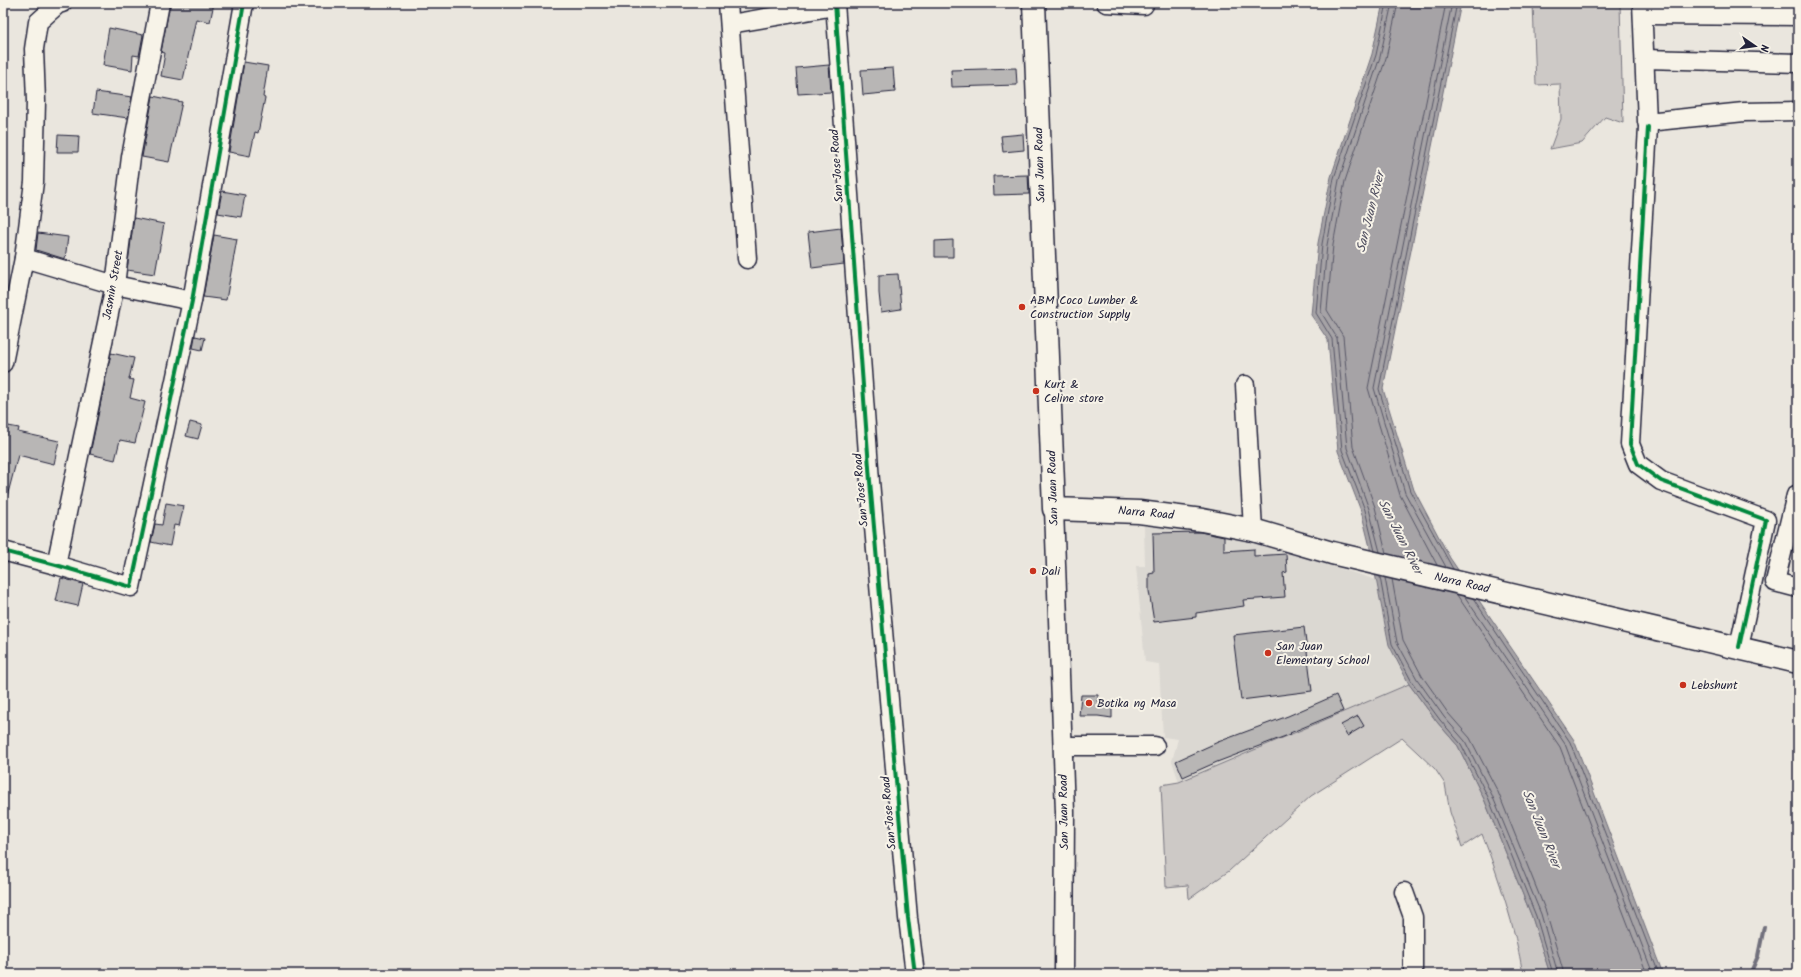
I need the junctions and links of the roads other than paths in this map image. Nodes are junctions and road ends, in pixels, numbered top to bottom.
1 (62, 3) edge
2 (160, 3) edge
3 (244, 3) edge
4 (728, 3) edge
5 (1034, 3) edge
6 (1106, 3) edge
7 (835, 5) edge
8 (1144, 5) dead end
9 (1642, 9) edge
10 (1798, 16) edge
11 (730, 24) junction
12 (1645, 59) junction
13 (1798, 63) edge
14 (1798, 111) edge
15 (1648, 127) dead end
16 (24, 258) junction
17 (747, 259) dead end
18 (115, 285) junction
19 (192, 301) junction
20 (3, 363) edge
21 (1245, 385) dead end
22 (1798, 495) edge
23 (1054, 509) junction
24 (1253, 530) junction
25 (3, 551) edge
26 (56, 565) junction
27 (1798, 588) edge
28 (1739, 647) junction
29 (1798, 662) edge
30 (1063, 746) junction
31 (1155, 746) dead end
32 (1404, 892) dead end
33 (915, 974) edge
34 (1064, 974) edge
35 (1413, 974) edge

1 - 16 street
2 - 18 street, Jasmin Street
3 - 19 street
4 - 11 street
5 - 23 main road, San Juan Road
6 - 8 street
7 - 11 street
7 - 33 street, San Jose Road
9 - 10 street
9 - 12 street
11 - 17 street
12 - 13 street
12 - 14 street
15 - 28 street
16 - 18 street
16 - 20 street
18 - 19 street
18 - 26 street, Jasmin Street
19 - 26 street
21 - 24 street
22 - 27 street
23 - 24 main road, Narra Road
23 - 30 street, San Juan Road
24 - 28 main road, Narra Road
25 - 26 street
28 - 29 main road, Narra Road
30 - 31 street
30 - 34 street, San Juan Road
32 - 35 street

